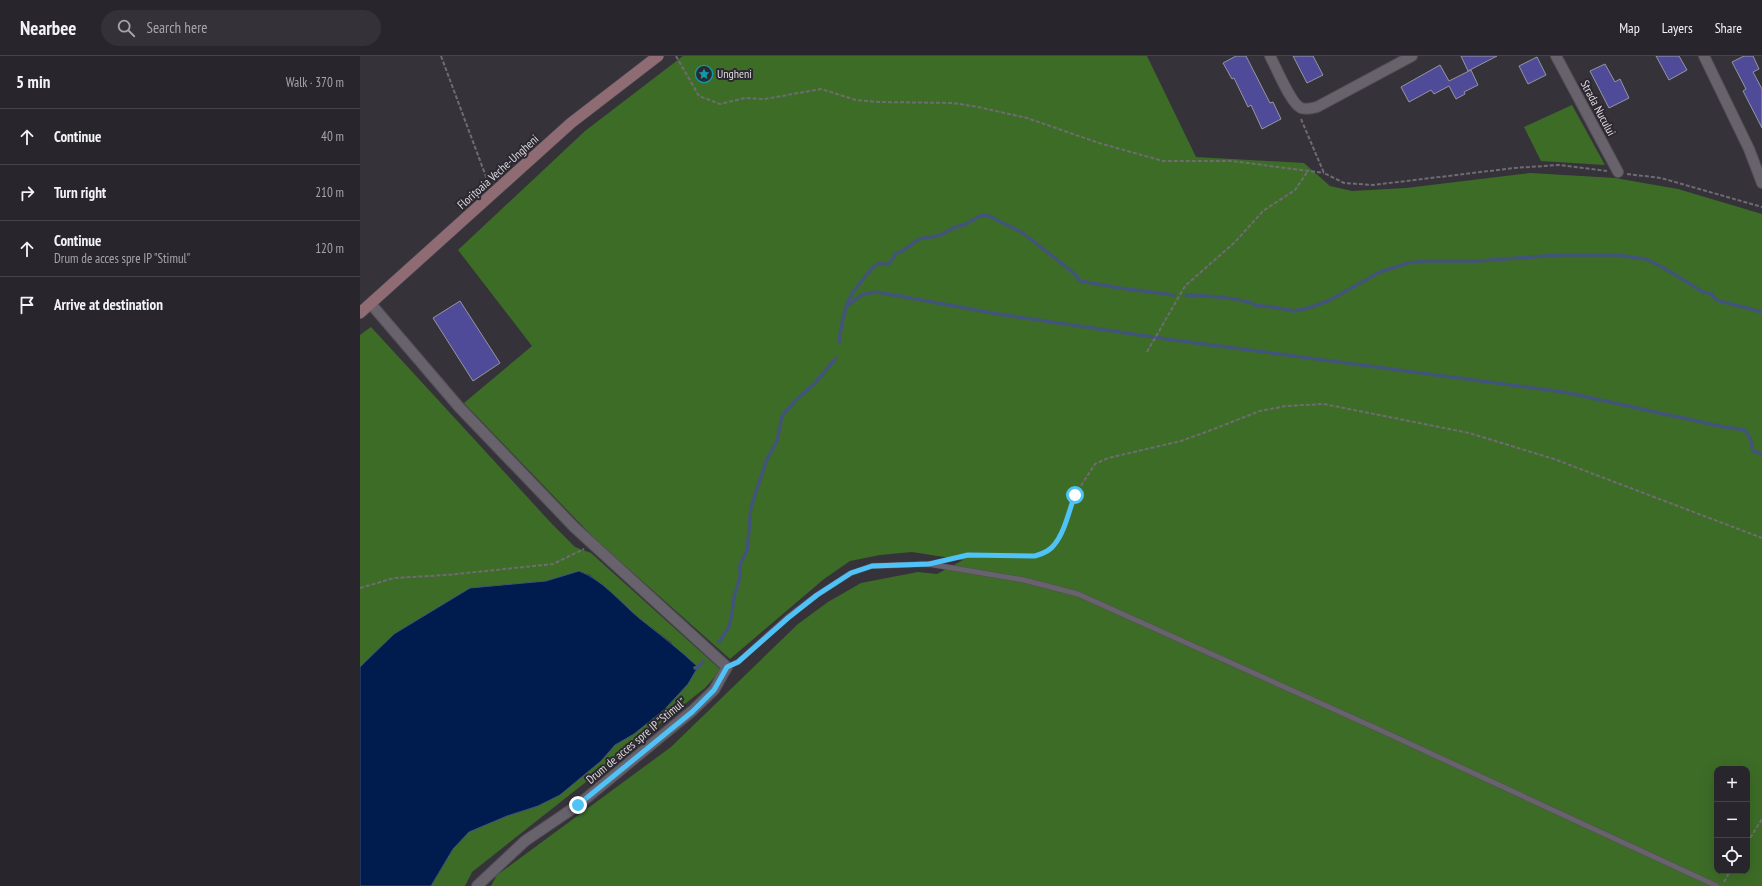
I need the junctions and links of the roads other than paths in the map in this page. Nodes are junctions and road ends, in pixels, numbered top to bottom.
1 (658, 56) edge
2 (1270, 56) edge
3 (1412, 56) edge
4 (1556, 56) edge
5 (1704, 56) edge
6 (1618, 172) road end
7 (1762, 183) edge
8 (371, 304) junction
9 (360, 313) edge
10 (727, 667) junction
11 (477, 886) edge
12 (1717, 886) edge

1 - 8 main road, Florițoaia Veche-Ungheni
2 - 3 street
4 - 6 street, Strada Nucului
5 - 7 street
8 - 9 main road, Florițoaia Veche-Ungheni
8 - 10 street
10 - 11 street, Drum de acces spre IP "Stimul"
10 - 12 lane

